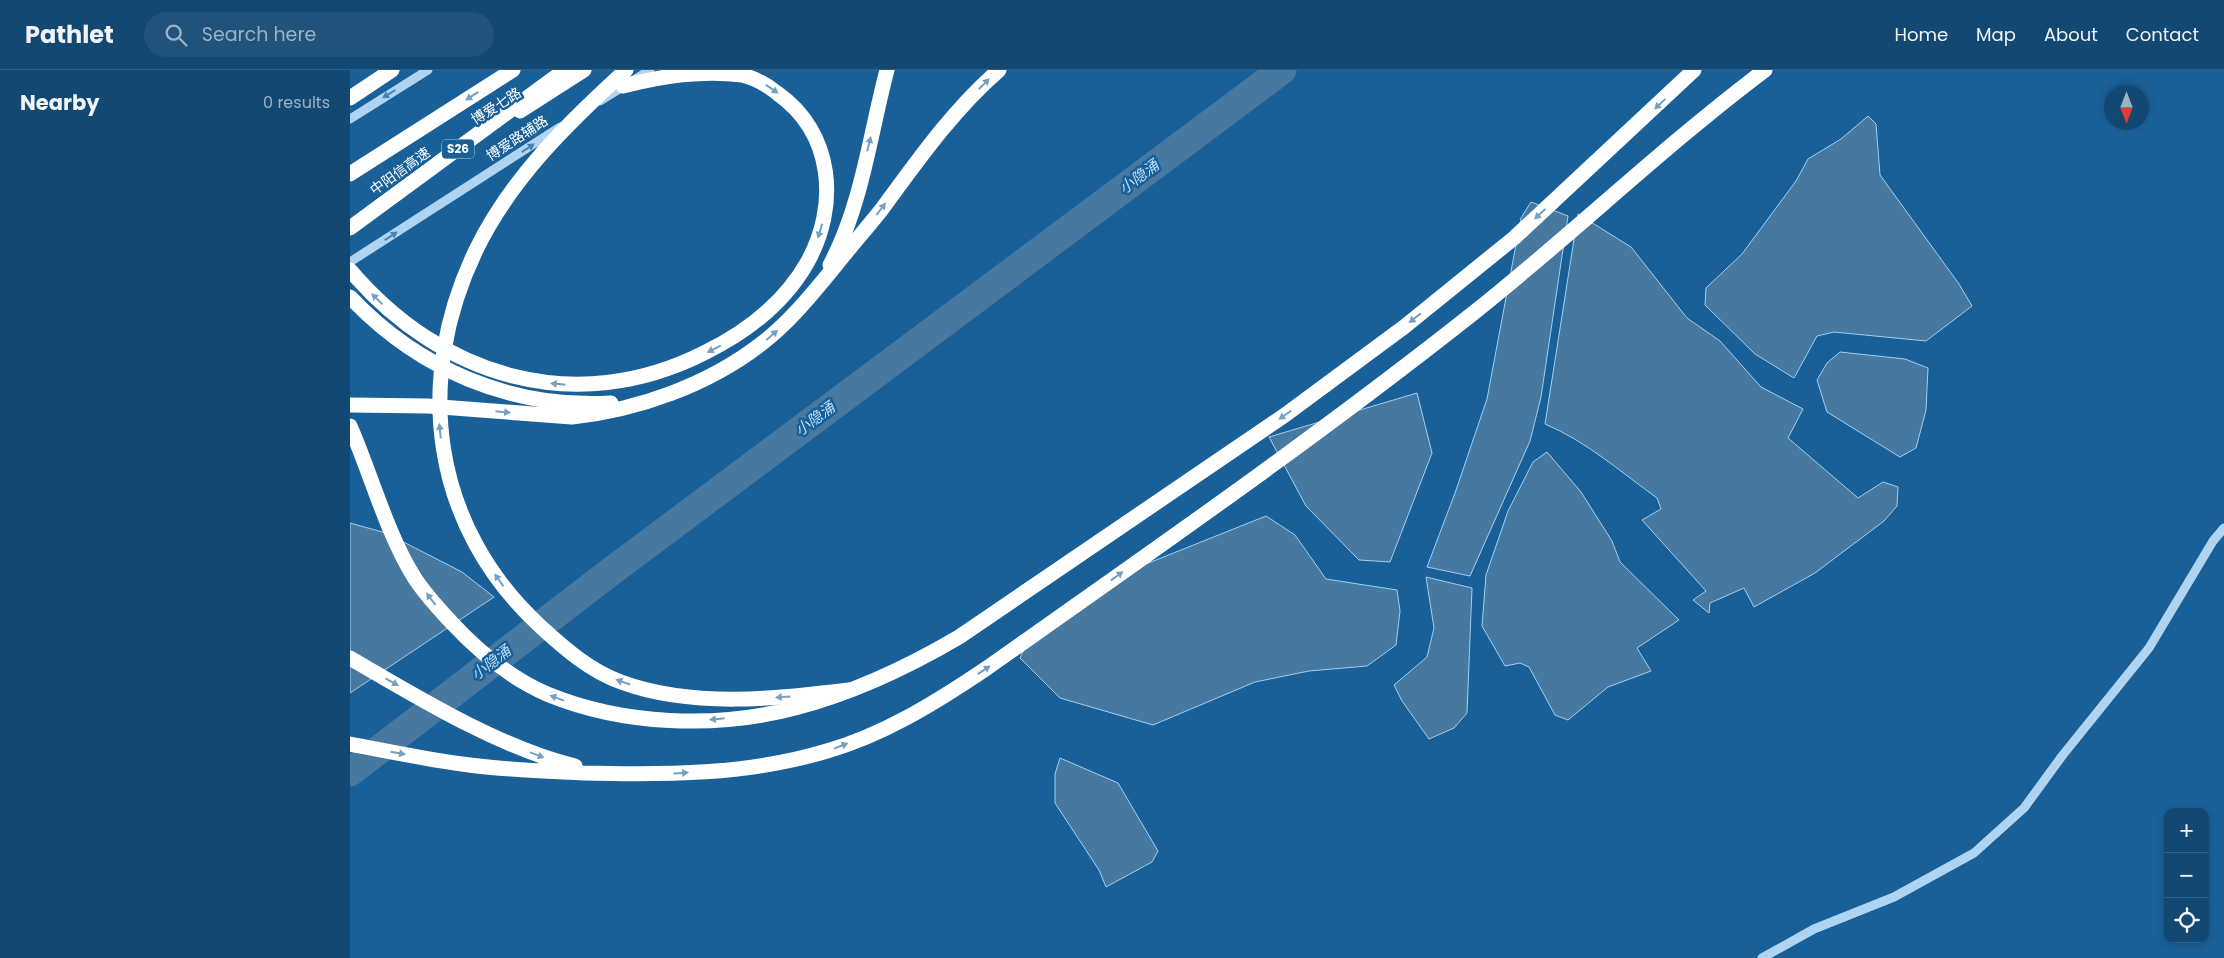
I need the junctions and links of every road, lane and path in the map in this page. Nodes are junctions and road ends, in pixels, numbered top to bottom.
1 (392, 70) edge
2 (428, 70) edge
3 (513, 70) edge
4 (565, 70) edge
5 (584, 70) edge
6 (626, 70) edge
7 (650, 70) edge
8 (887, 70) edge
9 (999, 70) edge
10 (1694, 70) edge
11 (1764, 70) edge
12 (623, 86) junction
13 (350, 98) edge
14 (350, 119) edge
15 (350, 174) edge
16 (350, 218) edge
17 (350, 228) edge
18 (350, 262) edge
19 (350, 270) edge
20 (817, 288) junction
21 (350, 297) edge
22 (652, 398) junction
23 (350, 405) edge
24 (350, 426) edge
25 (2224, 528) edge
26 (350, 658) edge
27 (849, 690) junction
28 (350, 744) edge
29 (632, 774) junction
30 (1762, 958) edge

1 - 13 highway
2 -> 14 street
3 -> 15 highway, 博爱七路
4 - 17 highway, 中阳信高速 / S26, bridge
5 - 16 highway, 博爱七路
27 -> 6 highway, bridge
7 - 12 street, 博爱路辅路
20 -> 8 highway
20 -> 9 highway
10 -> 27 highway
29 -> 11 highway
18 -> 12 street, 博爱路辅路
12 -> 19 highway
22 -> 20 highway
21 - 22 highway
23 -> 22 highway
27 -> 24 highway, bridge
25 - 30 street
26 -> 29 highway
28 -> 29 highway

